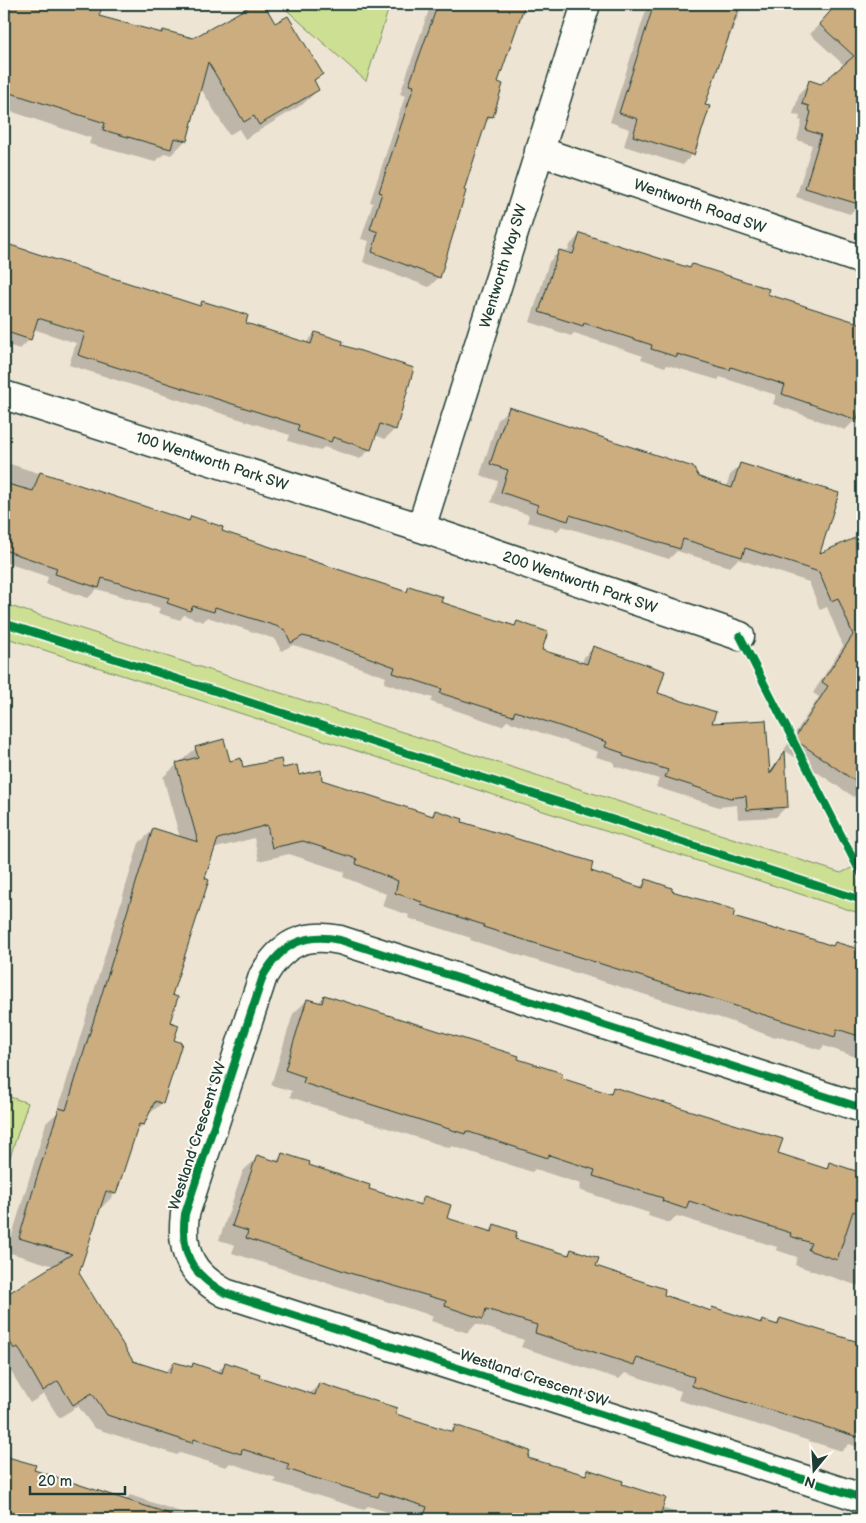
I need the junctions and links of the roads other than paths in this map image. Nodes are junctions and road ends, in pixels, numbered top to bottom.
1 (586, 4) edge
2 (538, 151) junction
3 (862, 260) edge
4 (4, 395) edge
5 (421, 528) junction
6 (740, 636) dead end
7 (862, 1108) edge
8 (862, 1498) edge

1 - 2 street, Wentworth Way SW
2 - 3 street, Wentworth Road SW
2 - 5 street, Wentworth Way SW
4 - 5 street, 100 Wentworth Park SW
5 - 6 street, 200 Wentworth Park SW
7 - 8 street, Westland Crescent SW

